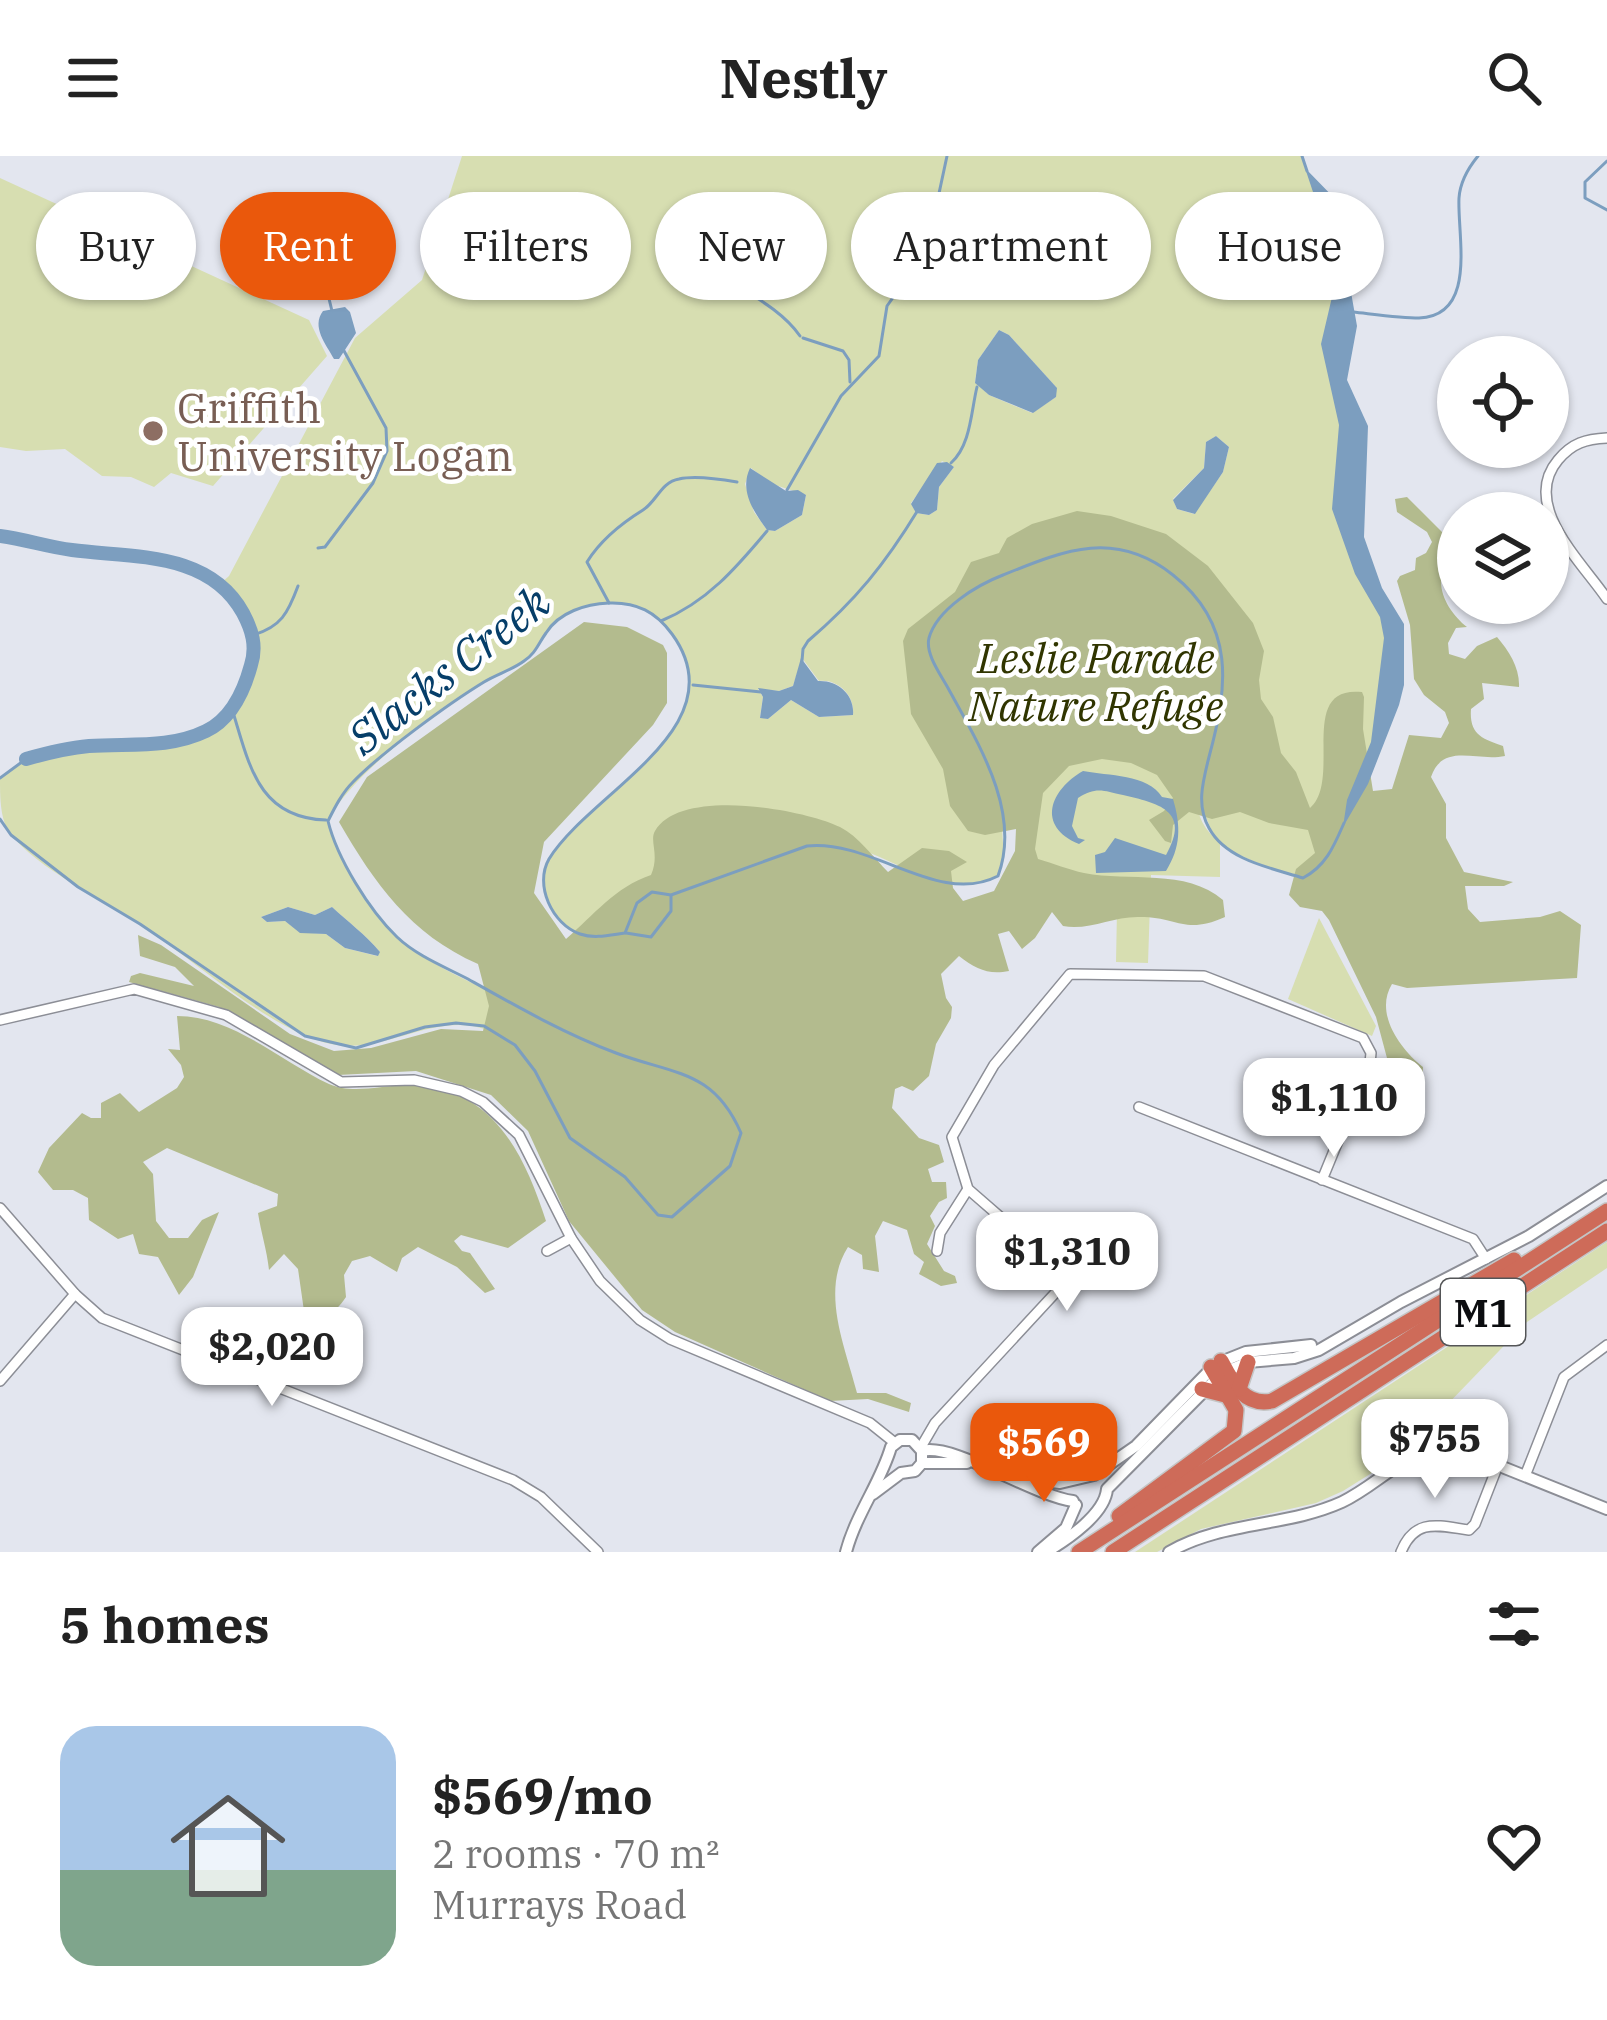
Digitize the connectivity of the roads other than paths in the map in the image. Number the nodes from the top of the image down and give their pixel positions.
1 (1607, 438) edge
2 (1607, 599) edge
3 (0, 1020) edge
4 (1139, 1107) dead end
5 (1322, 1180) junction
6 (1607, 1186) edge
7 (968, 1189) junction
8 (0, 1208) edge
9 (1607, 1211) edge
10 (1607, 1231) edge
11 (571, 1238) junction
12 (1555, 1244) junction
13 (547, 1251) dead end
14 (937, 1251) dead end
15 (1486, 1259) junction
16 (75, 1294) junction
17 (1335, 1340) junction
18 (1607, 1345) edge
19 (1248, 1362) junction
20 (1219, 1369) junction
21 (0, 1381) edge
22 (1202, 1390) junction
23 (1234, 1393) junction
24 (1408, 1430) dead end
25 (895, 1443) junction
26 (1445, 1448) junction
27 (921, 1454) junction
28 (889, 1461) junction
29 (1498, 1465) junction
30 (901, 1473) junction
31 (1094, 1475) junction
32 (1526, 1476) junction
33 (1011, 1477) junction
34 (1075, 1482) junction
35 (1107, 1489) junction
36 (873, 1494) junction
37 (1074, 1503) junction
38 (1607, 1509) edge
39 (1094, 1510) junction
40 (1108, 1534) junction
41 (598, 1552) edge
42 (847, 1552) edge
43 (1042, 1552) edge
44 (1079, 1552) edge
45 (1113, 1552) edge
46 (1169, 1552) edge
47 (1401, 1552) edge

1 - 2 street
3 - 11 street
4 - 5 street
5 - 7 street
5 - 15 street
6 - 15 street
7 - 14 street
7 - 27 street
8 - 16 street
9 - 12 highway, M1
10 - 45 highway, M1
11 - 13 street
11 - 25 street
12 - 23 highway
12 - 40 highway, M1
15 - 17 street
16 - 21 street
16 - 41 street
17 - 19 street
17 - 20 street
18 - 32 street
19 - 20 street
19 - 23 highway
20 - 22 street
20 - 23 highway
20 - 31 street
22 - 23 highway
22 - 35 street
23 - 40 highway
24 - 26 street
25 - 27 street
25 - 28 street
26 - 29 street
26 - 46 street
27 - 30 street
27 - 33 street
28 - 30 street
28 - 36 street
29 - 32 street
29 - 47 street
30 - 36 street
31 - 34 street
31 - 35 street
32 - 38 street
33 - 34 street
33 - 37 street
34 - 37 street
35 - 39 street
36 - 42 street
37 - 39 street
37 - 43 street
39 - 43 street
40 - 44 highway, M1

